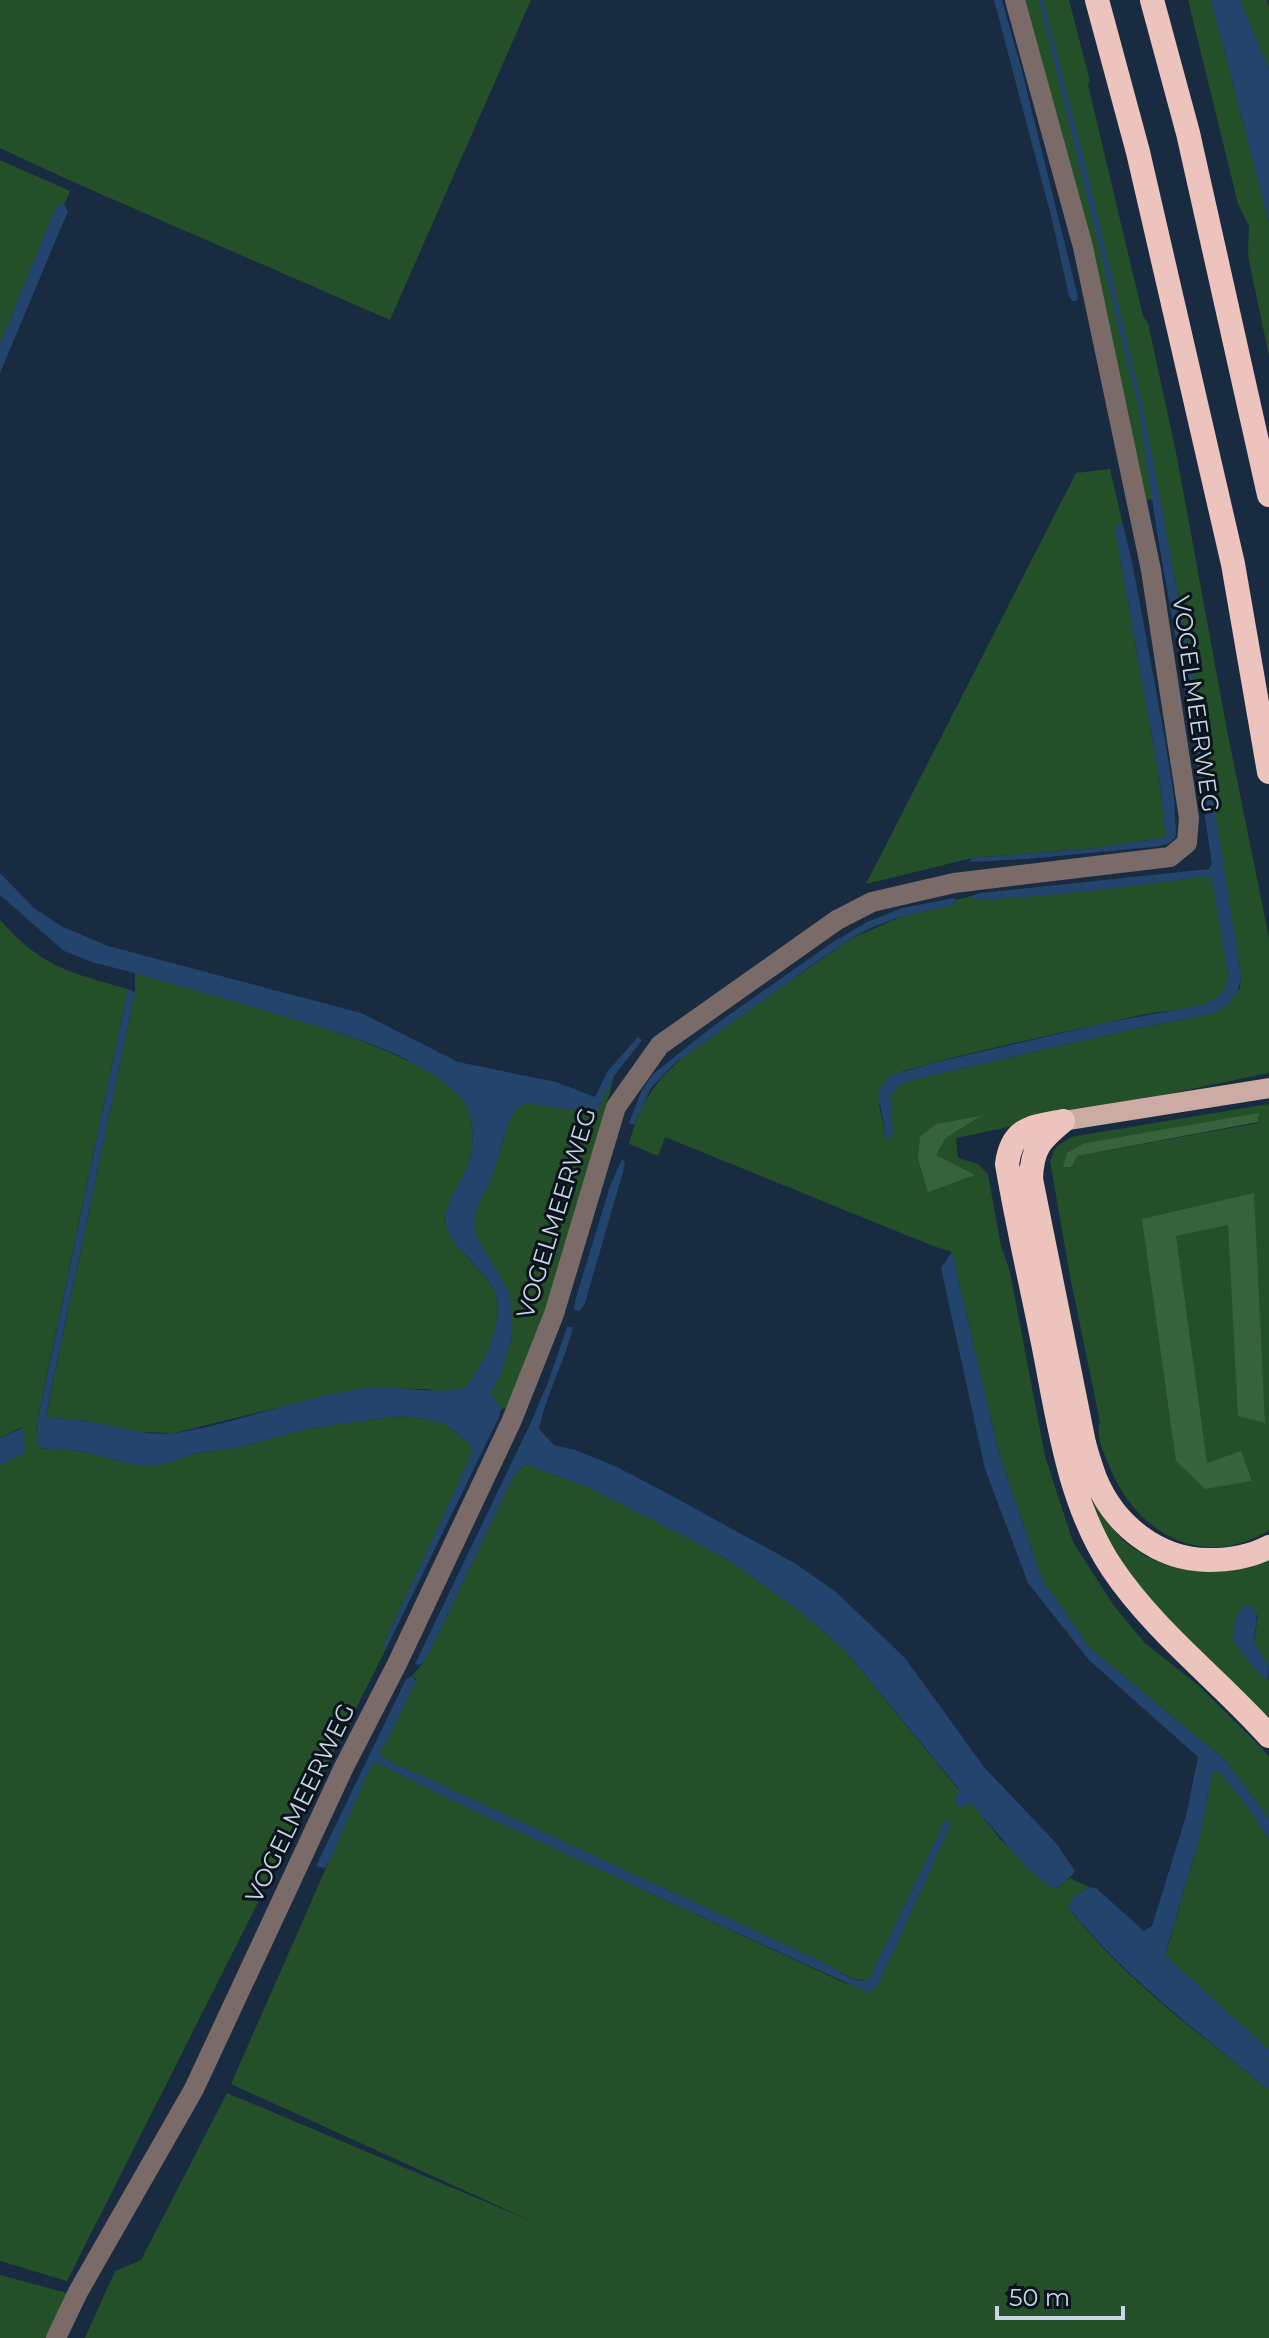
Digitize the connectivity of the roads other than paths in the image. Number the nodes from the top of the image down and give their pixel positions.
1 (1015, 0) edge
2 (1097, 0) edge
3 (1152, 0) edge
4 (1269, 495) edge
5 (1269, 772) edge
6 (1260, 1090) edge
7 (1063, 1121) junction
8 (1269, 1547) edge
9 (1269, 1736) edge
10 (56, 2338) edge

1 - 10 street, VOGELMEERWEG
2 - 5 highway
3 - 4 highway
6 - 7 main road
7 - 8 highway
7 - 9 highway

